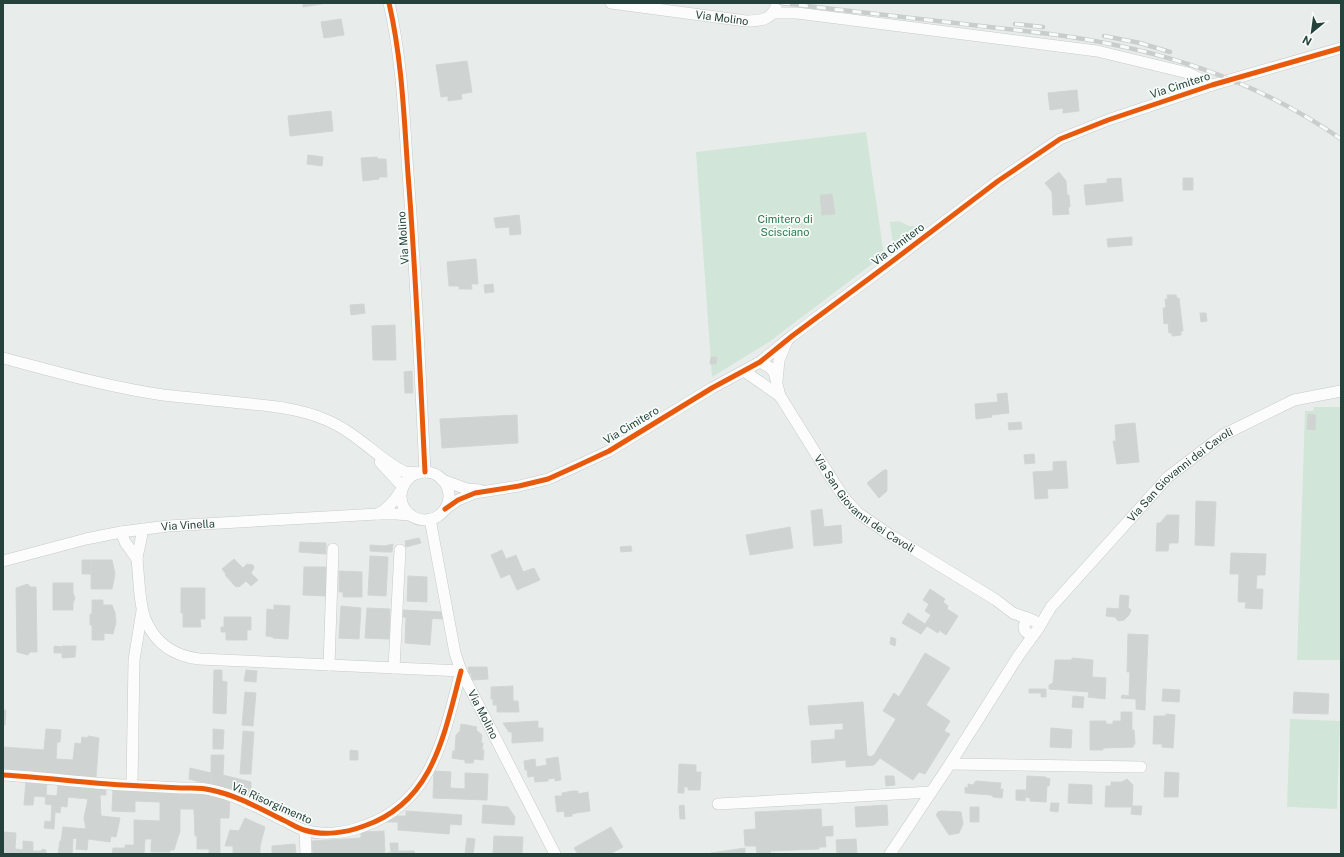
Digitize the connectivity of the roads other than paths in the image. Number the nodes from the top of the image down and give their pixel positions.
1 (388, 3) edge
2 (611, 3) edge
3 (775, 8) edge
4 (1341, 48) edge
5 (1212, 85) junction
6 (788, 339) junction
7 (3, 358) edge
8 (760, 362) junction
9 (744, 371) junction
10 (777, 381) junction
11 (1341, 391) edge
12 (780, 396) junction
13 (368, 446) junction
14 (422, 472) junction
15 (442, 480) junction
16 (403, 487) junction
17 (485, 490) junction
18 (445, 509) junction
19 (378, 514) junction
20 (411, 515) junction
21 (430, 519) junction
22 (142, 529) junction
23 (121, 532) junction
24 (333, 549) dead end
25 (400, 550) dead end
26 (137, 560) junction
27 (3, 561) edge
28 (143, 609) junction
29 (1030, 626) junction
30 (329, 665) junction
31 (394, 668) junction
32 (461, 671) junction
33 (950, 764) junction
34 (1141, 767) dead end
35 (3, 775) edge
36 (132, 785) junction
37 (931, 792) junction
38 (718, 804) dead end
39 (305, 830) junction
40 (306, 854) edge
41 (555, 854) edge
42 (890, 854) edge

1 - 14 street, Via Molino
2 - 3 street, Via Molino
3 - 5 street, Via Molino
4 - 5 street, Via Cimitero
5 - 6 street, Via Cimitero
6 - 8 street, Via Cimitero
6 - 10 street, Via San Giovanni dei Cavoli
7 - 13 street
8 - 9 street, Via Cimitero
8 - 10 street, Via San Giovanni dei Cavoli
9 - 12 street, Via San Giovanni dei Cavoli
9 - 17 street, Via Cimitero
10 - 12 street, Via San Giovanni dei Cavoli
11 - 29 street, Via San Giovanni dei Cavoli
12 - 29 street, Via San Giovanni dei Cavoli
13 - 14 street
13 - 16 street
14 - 15 street
14 - 16 street
15 - 17 street
15 - 18 street
16 - 19 street
16 - 20 street
17 - 18 street
18 - 21 street
19 - 20 street, Via Vinella
19 - 22 street, Via Vinella
20 - 21 street
21 - 32 street, Via Molino
22 - 23 street, Via Vinella
22 - 26 street
23 - 26 street
23 - 27 street, Via Vinella
24 - 30 street
25 - 31 street
26 - 28 street
28 - 30 street
28 - 36 street
29 - 33 street, Via San Giovanni dei Cavoli
30 - 31 street
31 - 32 street
32 - 39 street, Via Risorgimento
32 - 41 street, Via Molino
33 - 34 street
33 - 37 street, Via San Giovanni dei Cavoli
35 - 36 street, Via Risorgimento
36 - 39 street, Via Risorgimento
37 - 38 street
37 - 42 street, Via San Giovanni dei Cavoli
39 - 40 street

